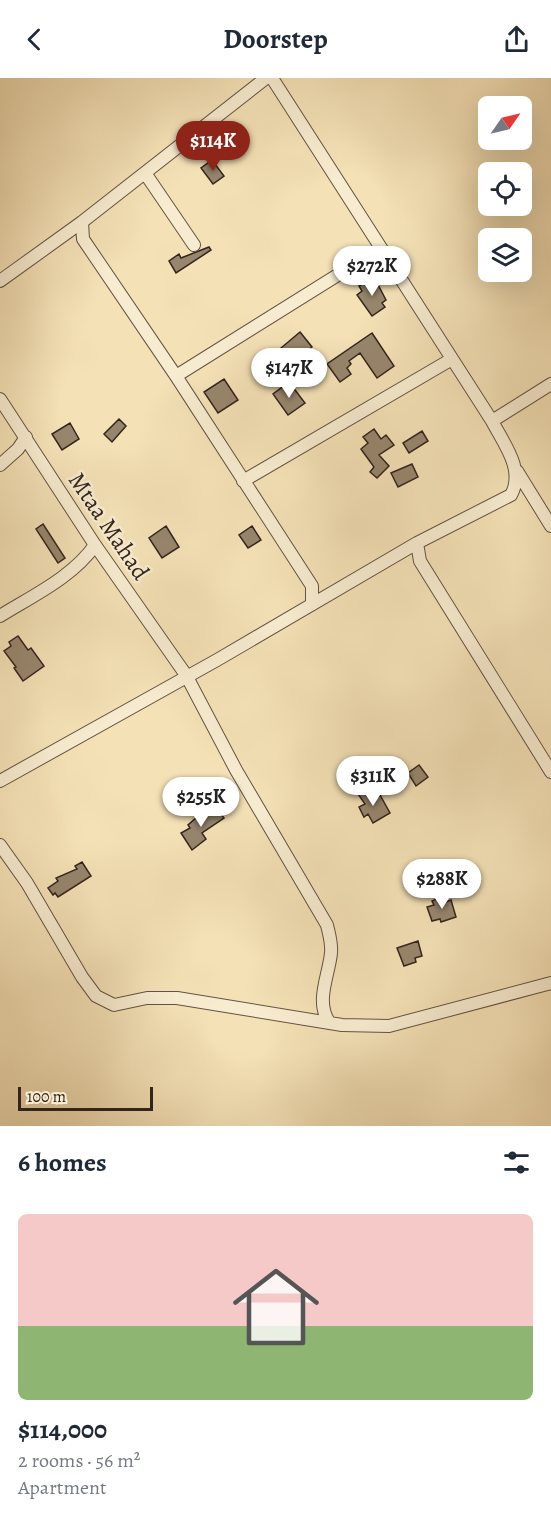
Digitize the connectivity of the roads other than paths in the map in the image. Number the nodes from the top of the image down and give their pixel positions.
1 (266, 78) edge
2 (272, 78) edge
3 (145, 173) junction
4 (82, 222) junction
5 (61, 236) junction
6 (83, 238) junction
7 (194, 245) dead end
8 (381, 248) junction
9 (0, 281) edge
10 (452, 359) junction
11 (176, 376) junction
12 (551, 384) edge
13 (0, 399) edge
14 (492, 421) junction
15 (26, 437) junction
16 (0, 465) edge
17 (516, 470) junction
18 (243, 481) junction
19 (511, 495) junction
20 (534, 500) junction
21 (551, 526) edge
22 (417, 543) junction
23 (95, 545) junction
24 (312, 586) junction
25 (331, 593) junction
26 (312, 604) junction
27 (0, 616) edge
28 (186, 675) junction
29 (551, 772) edge
30 (0, 781) edge
31 (0, 845) edge
32 (551, 983) edge
33 (329, 1022) junction

1 - 3 street
2 - 8 street
3 - 4 street
3 - 7 street
4 - 5 street
4 - 6 street
5 - 6 street
5 - 9 street
6 - 11 street
8 - 10 street
8 - 11 street
10 - 14 street
10 - 18 street
11 - 18 street
12 - 14 street
13 - 15 street, Mtaa Mahad
14 - 17 street
15 - 16 street
15 - 23 street, Mtaa Mahad
17 - 19 street
17 - 20 street
18 - 24 street
19 - 20 street
19 - 22 street
20 - 21 street
22 - 25 street
22 - 29 street
23 - 27 street
23 - 28 street, Mtaa Mahad
24 - 25 street
24 - 26 street
25 - 26 street
26 - 28 street
28 - 30 street
28 - 33 street, Mtaa Mahad
31 - 33 street
32 - 33 street

